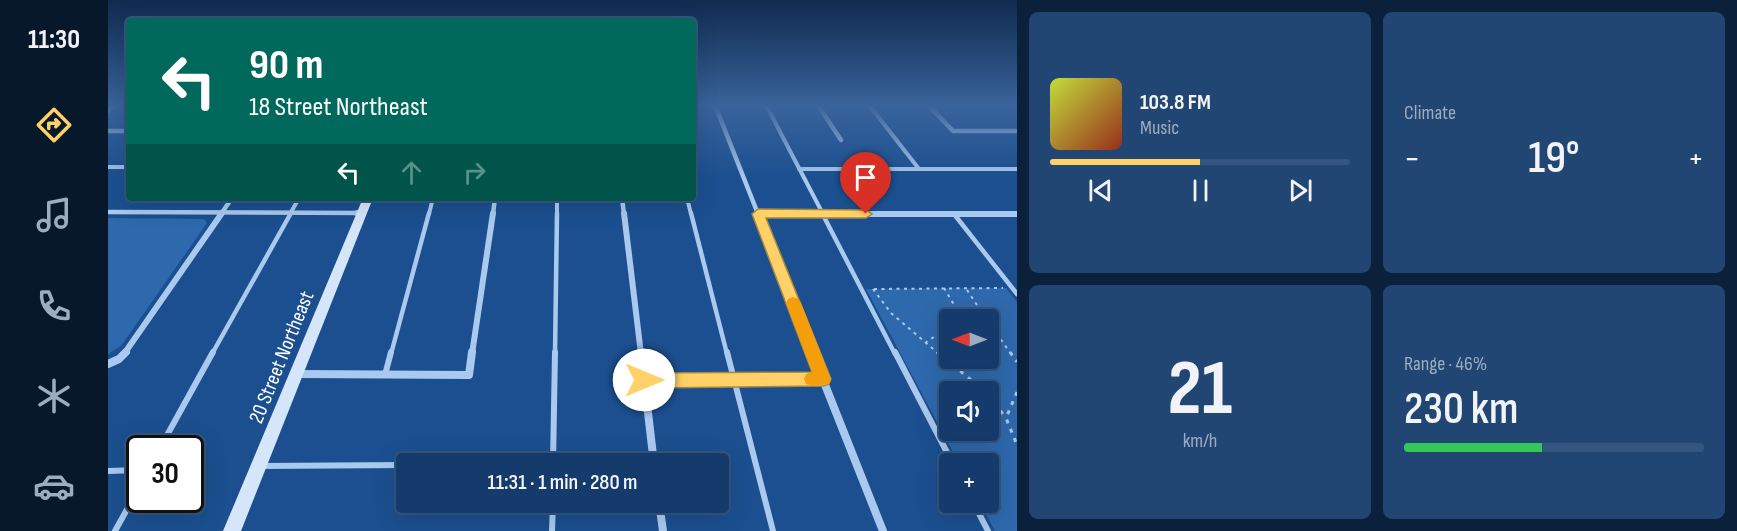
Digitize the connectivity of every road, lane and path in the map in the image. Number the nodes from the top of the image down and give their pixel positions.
1 (726, 130) edge
2 (779, 130) edge
3 (834, 130) edge
4 (888, 130) edge
5 (952, 130) edge
6 (108, 131) edge
7 (126, 131) edge
8 (1017, 131) edge
9 (841, 140) dead end
10 (108, 167) edge
11 (126, 167) edge
12 (799, 169) junction
13 (919, 169) junction
14 (1017, 169) edge
15 (230, 201) edge
16 (297, 201) edge
17 (367, 201) edge
18 (432, 201) edge
19 (495, 201) edge
20 (557, 201) edge
21 (622, 201) edge
22 (688, 201) edge
23 (108, 212) edge
24 (222, 213) junction
25 (291, 213) junction
26 (362, 213) junction
27 (758, 214) junction
28 (822, 214) junction
29 (954, 214) junction
30 (1017, 214) edge
31 (944, 288) junction
32 (966, 288) junction
33 (1006, 288) dead end
34 (866, 289) dead end
35 (873, 289) junction
36 (1017, 294) edge
37 (956, 309) edge
38 (980, 309) edge
39 (939, 333) edge
40 (999, 336) edge
41 (925, 343) junction
42 (1017, 362) edge
43 (108, 364) edge
44 (296, 375) junction
45 (385, 375) junction
46 (823, 379) junction
47 (644, 380) junction
48 (734, 380) junction
49 (972, 381) edge
50 (1017, 392) edge
51 (999, 409) edge
52 (1006, 418) junction
53 (167, 435) edge
54 (1017, 445) edge
55 (553, 453) edge
56 (653, 453) edge
57 (947, 453) edge
58 (396, 465) edge
59 (259, 466) junction
60 (126, 470) edge
61 (108, 471) edge
62 (126, 511) edge
63 (553, 513) edge
64 (661, 513) edge
65 (979, 513) edge
66 (115, 531) edge
67 (232, 531) edge
68 (552, 531) edge
69 (663, 531) edge
70 (773, 531) edge
71 (883, 531) edge
72 (988, 531) edge

1 - 27 street
2 - 12 lane
3 - 9 street
4 - 13 lane
5 - 8 street
6 - 7 street
10 - 11 lane
12 - 13 lane
12 - 28 lane
13 - 14 lane
15 - 24 street
16 - 25 lane
17 - 26 street, 20 Street Northeast
18 - 45 lane
19 - 45 street
20 - 55 lane
21 - 47 street
22 - 48 lane
23 - 24 street
24 - 25 street
24 - 43 street
25 - 26 street
25 - 53 lane
26 - 44 street, 20 Street Northeast
27 - 28 street
27 - 46 street
28 - 29 street
28 - 57 lane
29 - 30 street
29 - 36 lane
31 - 32 path
31 - 35 path
31 - 37 path
32 - 33 path
32 - 38 path
34 - 35 path
35 - 41 path
39 - 41 path
40 - 42 path
41 - 49 path
44 - 45 street
44 - 59 street, 20 Street Northeast
46 - 48 street
46 - 71 street
47 - 48 street
47 - 56 street
48 - 70 lane
50 - 52 path
51 - 52 path
52 - 54 path
58 - 59 lane
59 - 67 street, 20 Street Northeast
60 - 61 lane
62 - 66 lane
63 - 68 lane
64 - 69 street
65 - 72 lane

